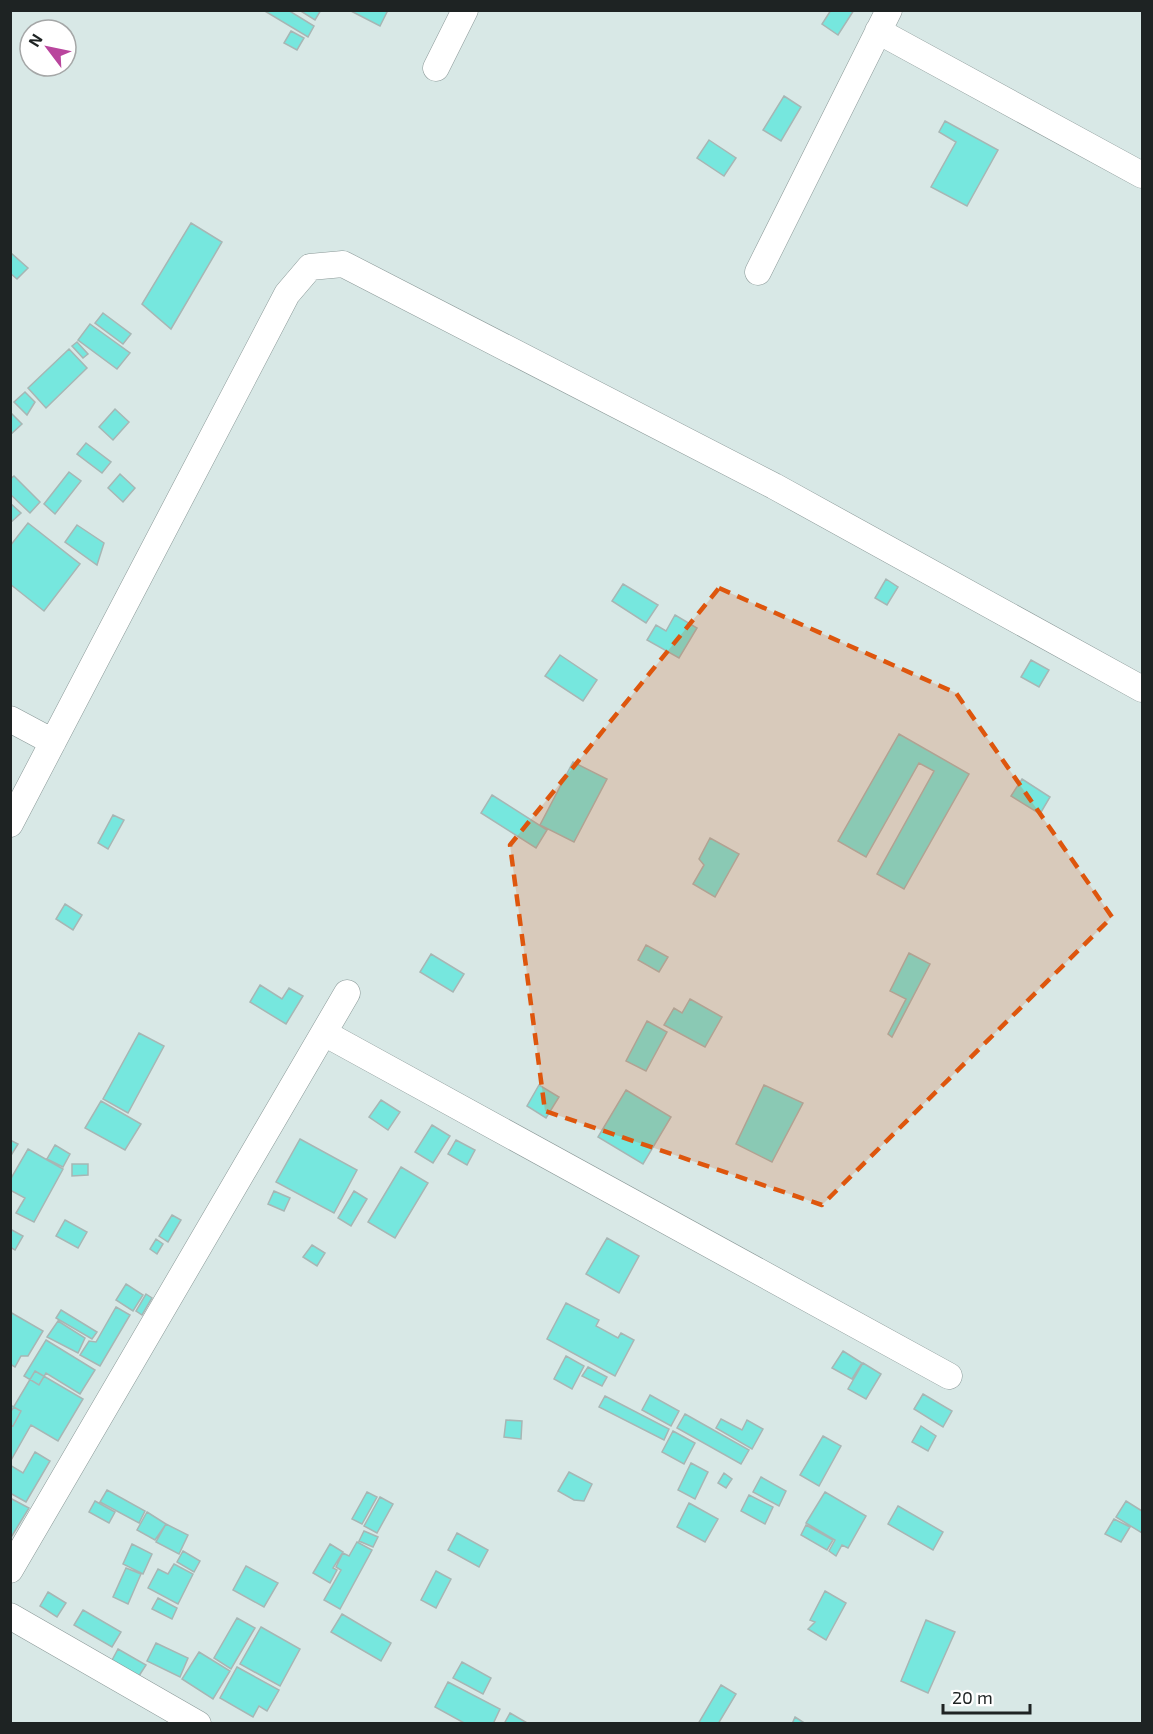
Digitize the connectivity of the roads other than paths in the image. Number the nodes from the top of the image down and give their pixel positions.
1 (465, 10) edge
2 (884, 21) edge
3 (436, 68) dead end
4 (1143, 175) edge
5 (758, 272) dead end
6 (1143, 689) edge
7 (10, 718) edge
8 (53, 742) junction
9 (10, 824) edge
10 (346, 993) dead end
11 (324, 1033) junction
12 (949, 1376) dead end
13 (10, 1570) edge
14 (10, 1616) edge
15 (198, 1724) edge

1 - 3 street
2 - 4 street
2 - 5 street
6 - 8 street
7 - 8 street
8 - 9 street
10 - 11 street
11 - 12 street
11 - 13 street
14 - 15 street

